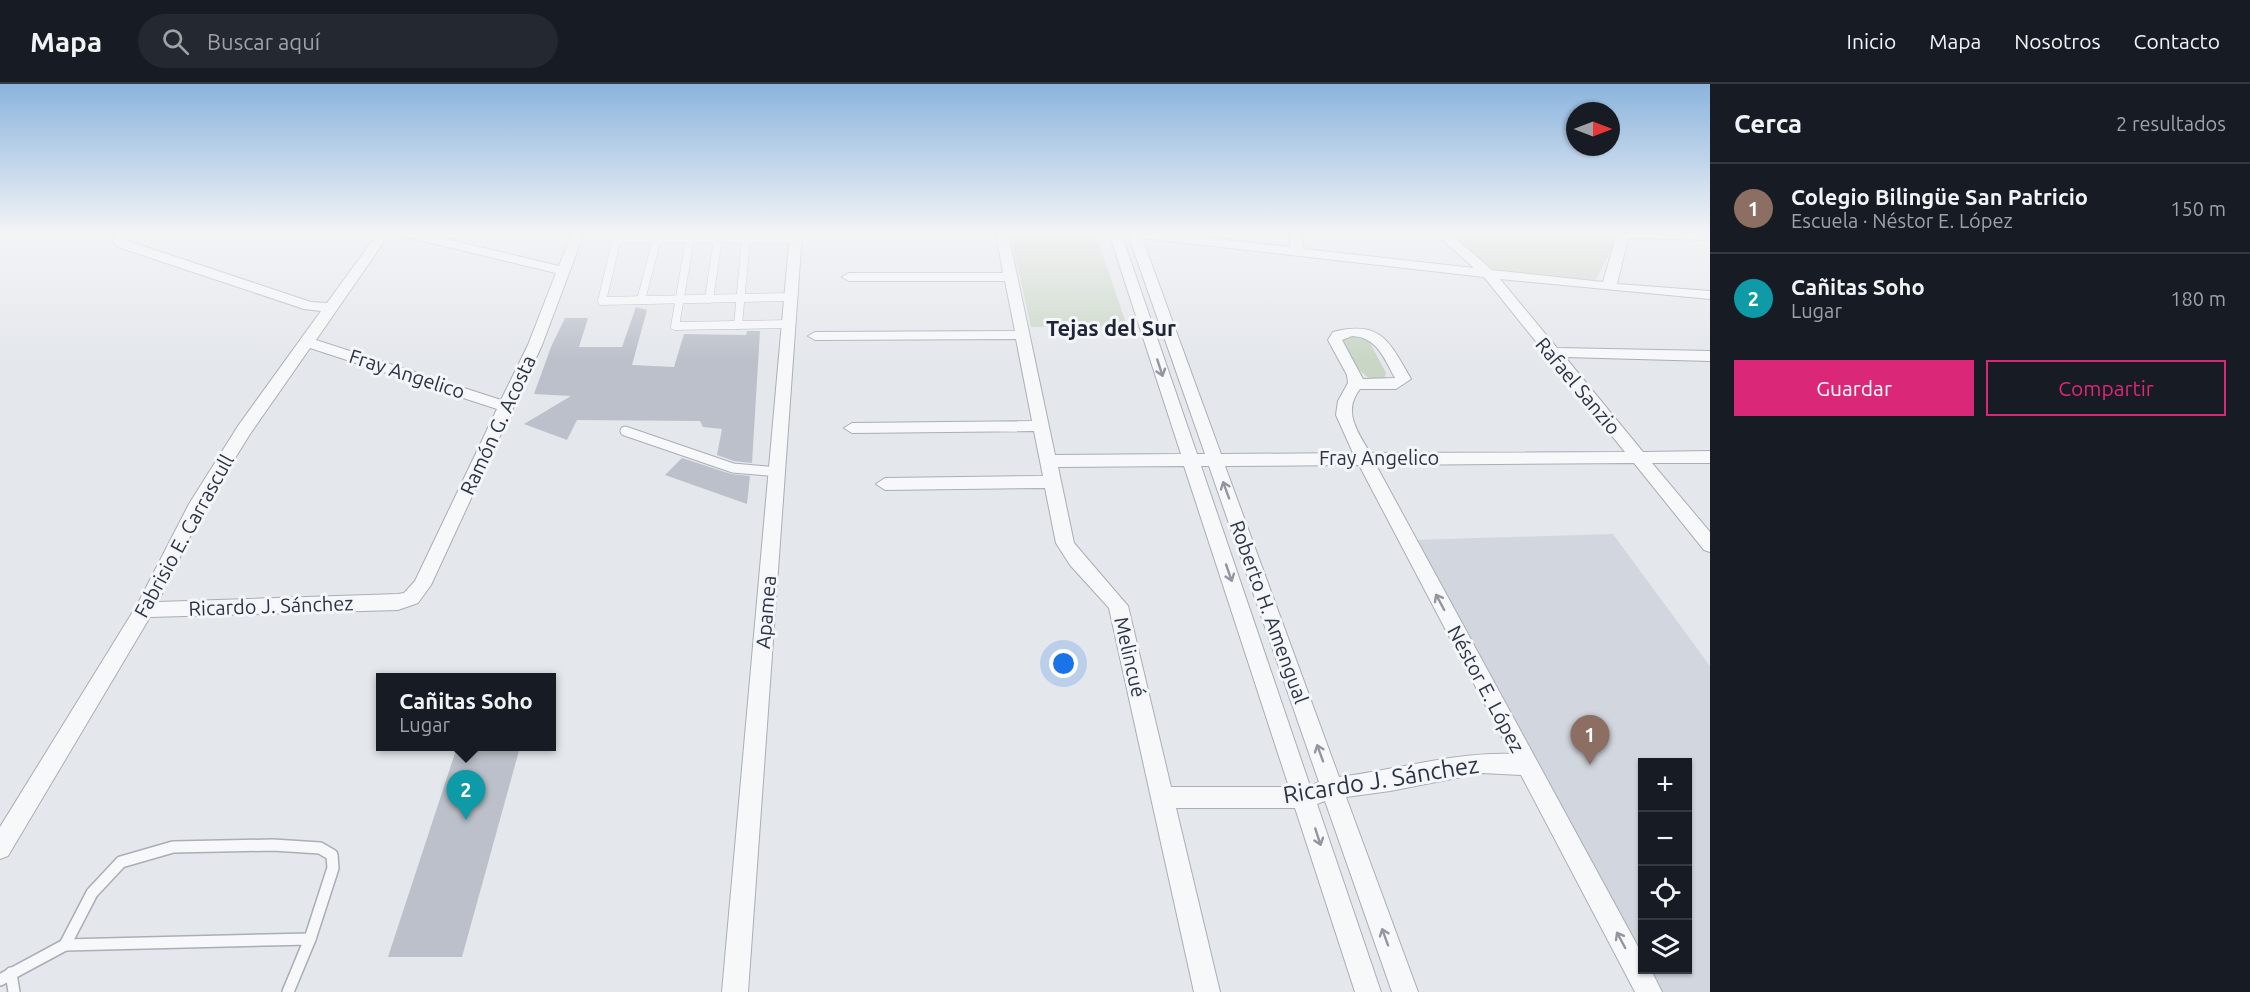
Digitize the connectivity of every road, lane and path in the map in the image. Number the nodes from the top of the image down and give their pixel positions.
1 (217, 275) edge
2 (354, 275) edge
3 (560, 275) edge
4 (609, 275) edge
5 (647, 275) edge
6 (682, 275) edge
7 (713, 275) edge
8 (743, 275) edge
9 (793, 275) edge
10 (1129, 275) edge
11 (1149, 275) edge
12 (1490, 275) edge
13 (1509, 275) edge
14 (1612, 275) edge
15 (849, 277) dead end
16 (1012, 277) joint
17 (1610, 287) junction
18 (1710, 295) edge
19 (791, 297) junction
20 (741, 298) junction
21 (677, 299) junction
22 (709, 299) junction
23 (641, 300) junction
24 (331, 308) junction
25 (789, 324) junction
26 (738, 325) junction
27 (1024, 335) junction
28 (815, 336) dead end
29 (308, 342) junction
30 (1550, 352) junction
31 (1710, 356) edge
32 (1356, 384) junction
33 (507, 407) junction
34 (1042, 426) junction
35 (852, 428) dead end
36 (625, 431) dead end
37 (1637, 456) junction
38 (1710, 457) edge
39 (1363, 458) junction
40 (1190, 459) junction
41 (1215, 459) junction
42 (1049, 460) junction
43 (778, 472) junction
44 (1053, 482) junction
45 (885, 484) dead end
46 (1710, 545) edge
47 (398, 602) joint
48 (144, 610) junction
49 (1527, 765) junction
50 (1332, 788) junction
51 (1163, 797) junction
52 (1305, 798) junction
53 (0, 848) edge
54 (310, 939) junction
55 (65, 945) junction
56 (6, 976) edge
57 (14, 992) edge
58 (288, 992) edge
59 (735, 992) edge
60 (1207, 992) edge
61 (1368, 992) edge
62 (1405, 992) edge
63 (1649, 992) edge

1 - 24 street
2 - 24 street, Fabrisio E. Carrascull
3 - 33 street, Ramón G. Acosta
4 - 23 lane
5 - 23 lane
6 - 21 lane
7 - 22 lane
8 - 20 lane
9 - 19 street, Apamea
10 -> 40 street, Roberto H. Amengual
11 - 41 street, Roberto H. Amengual
12 - 30 street, Rafael Sanzio
13 - 17 street
14 - 17 street
15 - 16 street
16 - 27 street, Melincué
17 - 18 street
19 - 20 lane
19 - 25 street, Apamea
20 - 22 lane
20 - 26 lane
21 - 22 lane
21 - 23 lane
21 - 26 lane
24 - 29 street, Fabrisio E. Carrascull
25 - 26 lane
25 - 43 street, Apamea
27 - 28 street
27 - 34 street, Melincué
29 - 33 street, Fray Angelico
29 - 48 street, Fabrisio E. Carrascull
30 - 31 street
30 - 37 street, Rafael Sanzio
32 - 32 street
32 - 39 street, Néstor E. López
33 - 47 street, Ramón G. Acosta
34 - 35 street
34 - 42 street, Melincué
36 - 43 lane
37 - 38 street, Fray Angelico
37 - 39 street, Fray Angelico
37 - 46 street, Rafael Sanzio
39 - 41 street, Fray Angelico
49 -> 39 street, Néstor E. López
40 - 41 street, Fray Angelico
40 - 42 street, Fray Angelico
40 -> 52 street, Roberto H. Amengual
50 -> 41 street, Roberto H. Amengual
42 - 44 street, Melincué
43 - 59 street, Apamea
44 - 45 street
44 - 51 street, Melincué
47 - 48 street, Ricardo J. Sánchez
48 - 53 street, Fabrisio E. Carrascull
49 - 50 street, Ricardo J. Sánchez
63 -> 49 street, Néstor E. López
50 - 52 street, Ricardo J. Sánchez
62 -> 50 street, Roberto H. Amengual
51 - 52 street, Ricardo J. Sánchez
51 - 60 street, Melincué
52 -> 61 street, Roberto H. Amengual
54 - 55 lane
54 - 55 lane
54 - 58 lane
55 - 56 lane
56 - 57 lane

